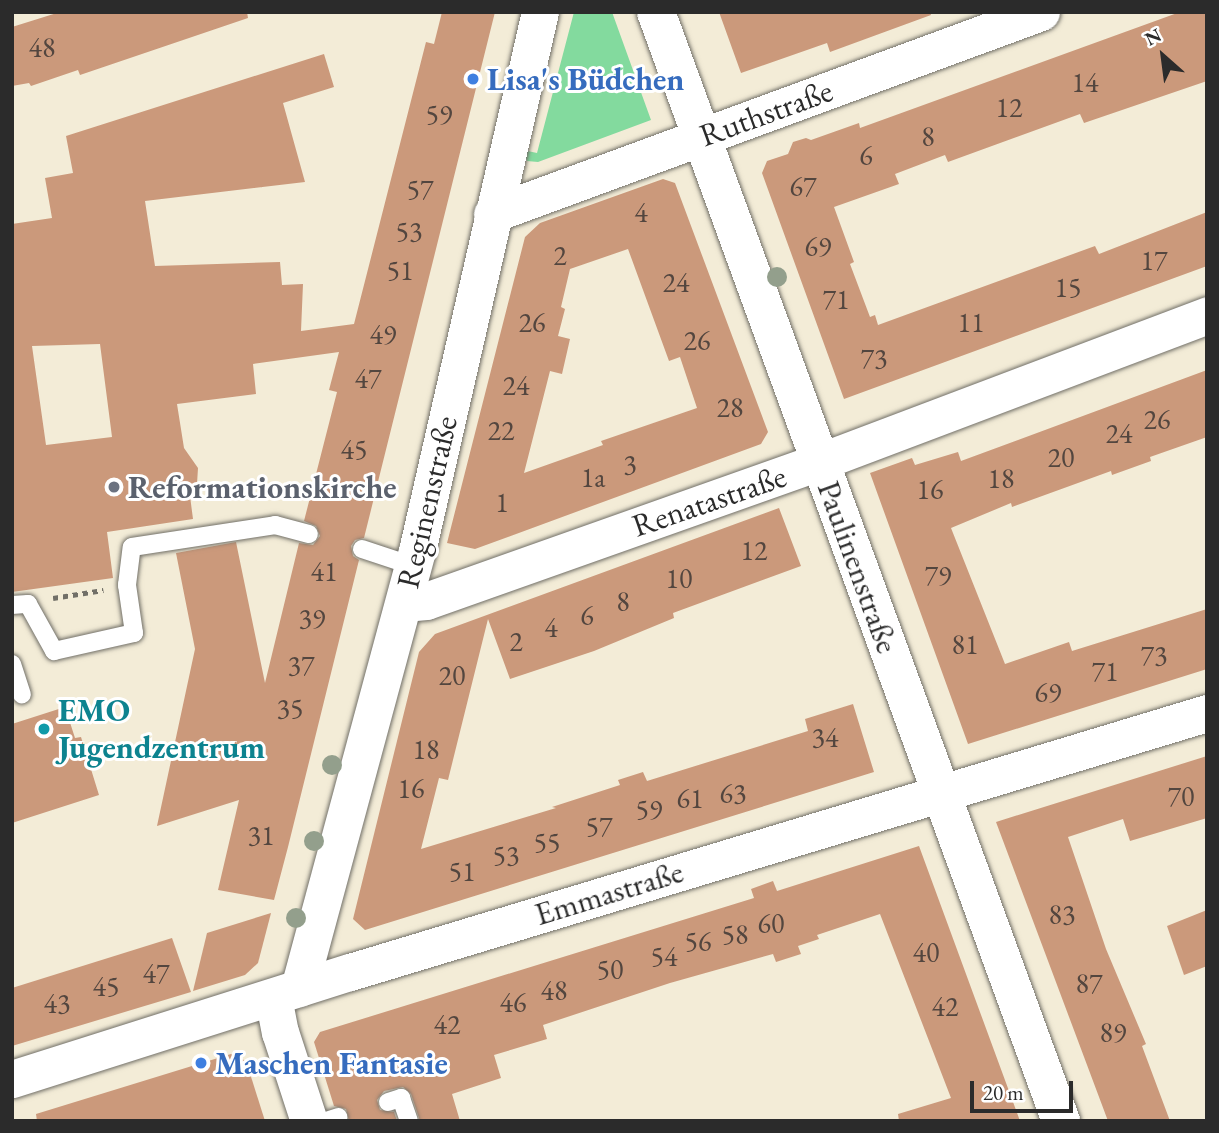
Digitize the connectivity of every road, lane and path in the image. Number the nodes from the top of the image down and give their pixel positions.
1 (540, 12) edge
2 (656, 12) edge
3 (1041, 12) edge
4 (700, 137) junction
5 (492, 214) junction
6 (1207, 315) edge
7 (819, 462) junction
8 (309, 534) dead end
9 (362, 549) dead end
10 (413, 566) junction
11 (112, 588) dead end
12 (404, 603) junction
13 (20, 604) edge
14 (12, 664) edge
15 (22, 694) dead end
16 (1207, 713) edge
17 (941, 792) junction
18 (286, 993) junction
19 (12, 1079) edge
20 (388, 1102) dead end
21 (324, 1120) edge
22 (409, 1121) edge
23 (1061, 1121) edge

1 - 5 street, Reginenstraße
2 - 4 street, Paulinenstraße
3 - 4 street, Ruthstraße
4 - 5 street, Ruthstraße
4 - 7 street, Paulinenstraße
5 - 10 street, Reginenstraße
6 - 7 street, Renatastraße
7 - 12 street, Renatastraße
7 - 17 street, Paulinenstraße
8 - 13 lane
9 - 10 lane
10 - 12 street, Reginenstraße
11 - 13 path
12 - 18 street, Reginenstraße
14 - 15 lane
16 - 17 street, Emmastraße
17 - 18 street, Emmastraße
17 - 23 street, Paulinenstraße
18 - 19 street, Emmastraße
18 - 21 street, Reginenstraße
20 - 22 lane

